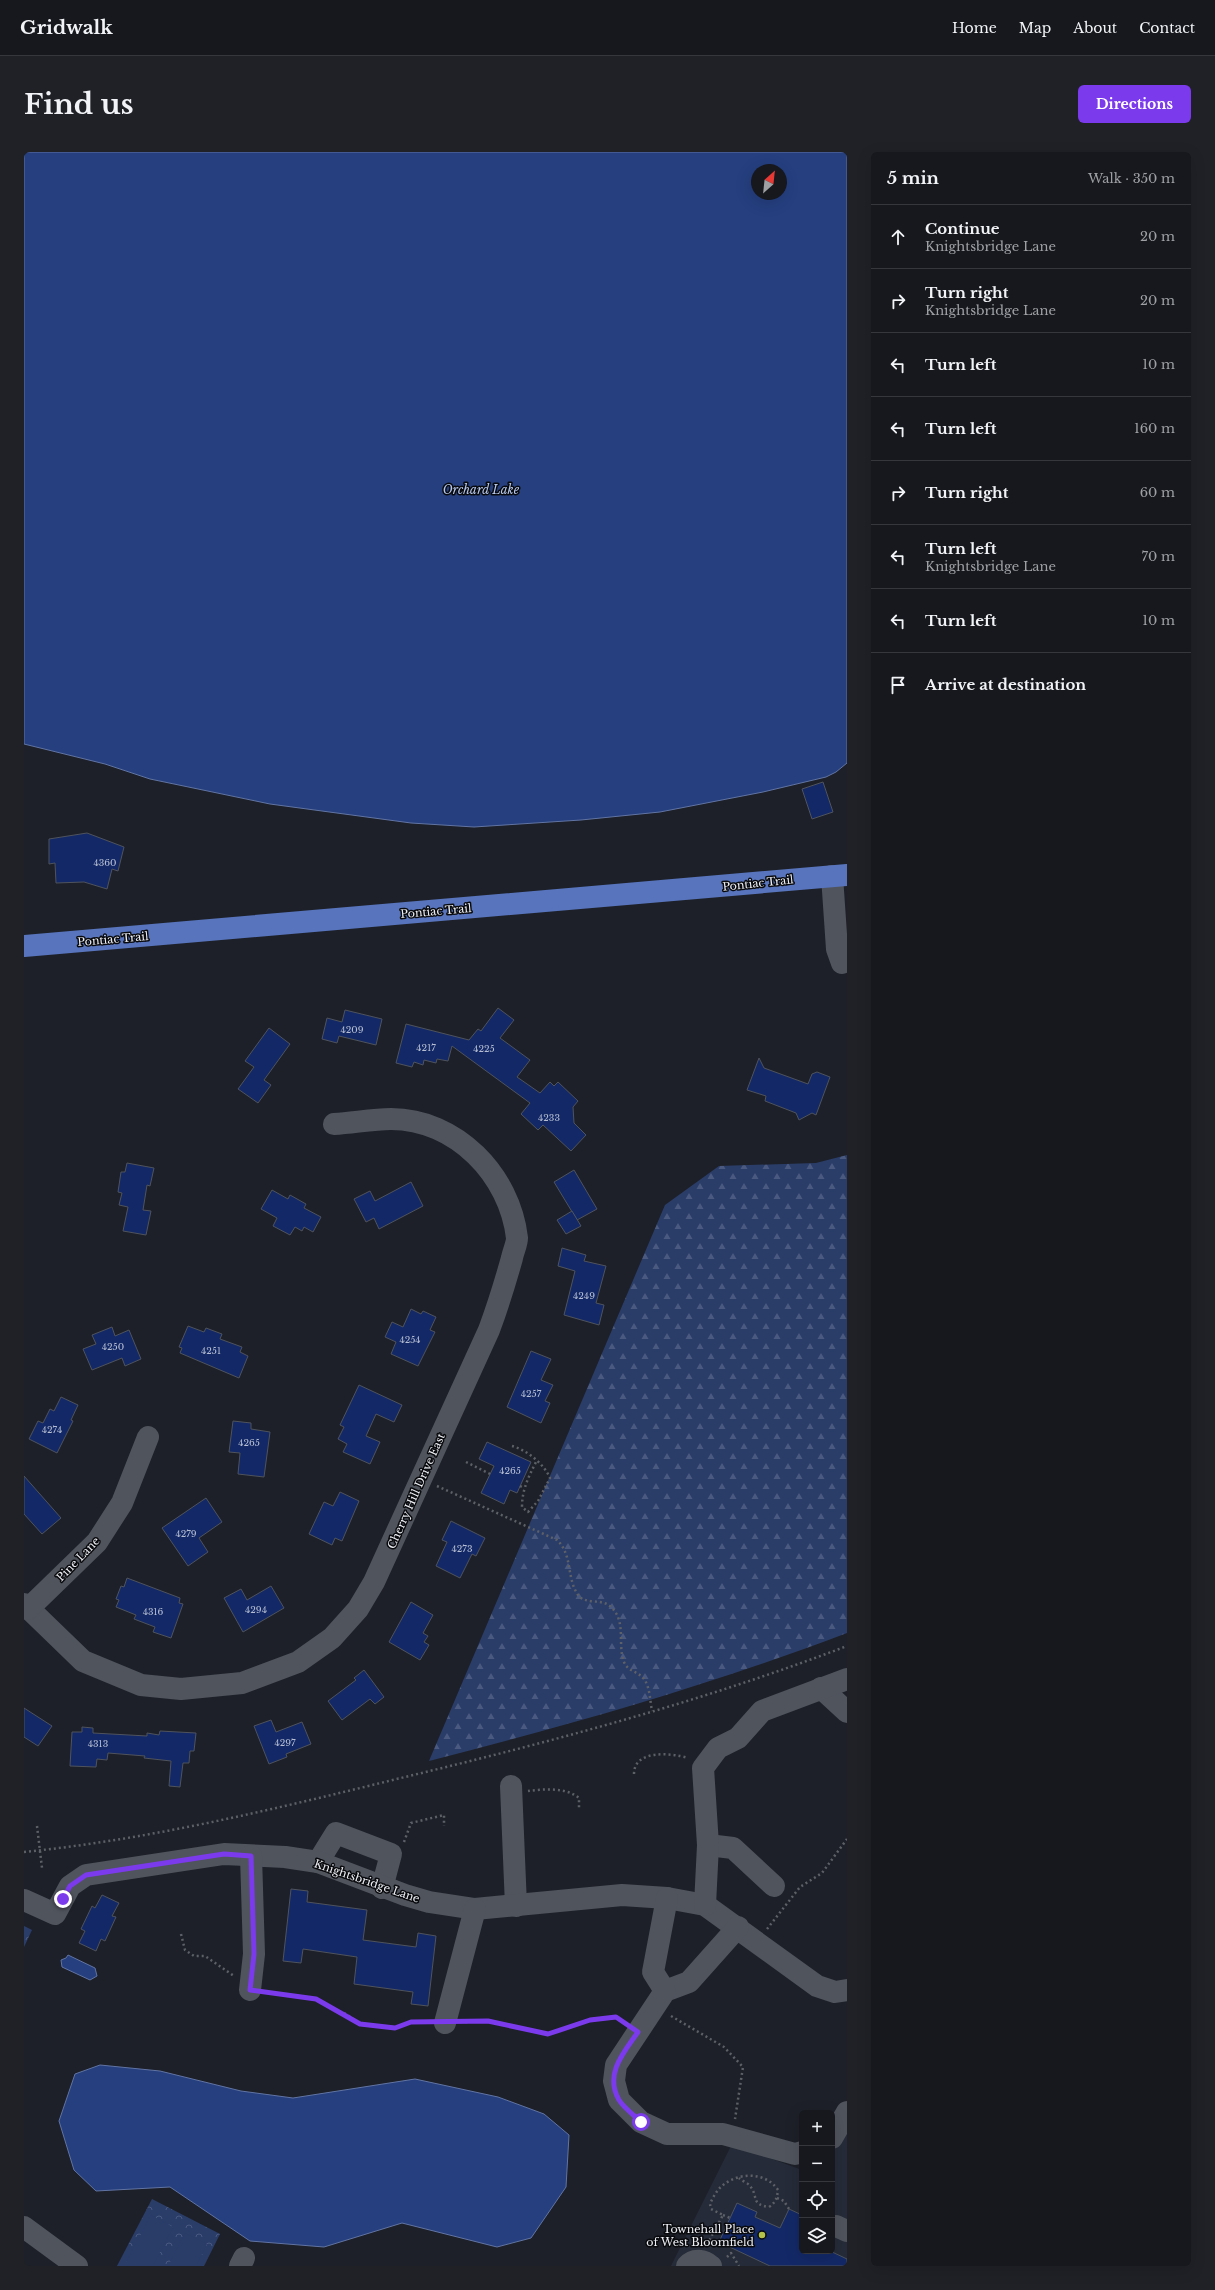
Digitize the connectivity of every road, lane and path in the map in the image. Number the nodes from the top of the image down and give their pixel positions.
1 (839, 875) edge
2 (24, 946) edge
3 (842, 963) dead end
4 (334, 1124) dead end
5 (148, 1436) dead end
6 (512, 1446) dead end
7 (537, 1460) junction
8 (466, 1462) dead end
9 (490, 1474) dead end
10 (421, 1479) junction
11 (520, 1486) dead end
12 (524, 1488) junction
13 (26, 1606) edge
14 (847, 1646) edge
15 (847, 1678) edge
16 (821, 1688) junction
17 (652, 1711) junction
18 (847, 1712) edge
19 (703, 1768) junction
20 (634, 1774) dead end
21 (511, 1789) joint
22 (579, 1808) dead end
23 (37, 1826) dead end
24 (444, 1826) dead end
25 (847, 1839) edge
26 (403, 1843) dead end
27 (708, 1845) junction
28 (40, 1850) junction
29 (24, 1852) edge
30 (251, 1856) junction
31 (318, 1862) junction
32 (42, 1868) dead end
33 (774, 1886) dead end
34 (382, 1888) junction
35 (667, 1898) junction
36 (24, 1900) edge
37 (705, 1905) junction
38 (516, 1906) junction
39 (475, 1910) junction
40 (738, 1927) junction
41 (182, 1934) dead end
42 (757, 1941) junction
43 (250, 1990) junction
44 (847, 1990) edge
45 (660, 1999) junction
46 (445, 2023) junction
47 (638, 2032) junction
48 (847, 2112) edge
49 (835, 2133) edge
50 (732, 2137) junction
51 (799, 2153) edge
52 (739, 2178) junction
53 (777, 2198) junction
54 (789, 2209) dead end
55 (723, 2215) junction
56 (730, 2218) dead end
57 (24, 2227) edge
58 (719, 2256) edge
59 (77, 2266) edge
60 (687, 2266) edge

1 - 2 main road, Pontiac Trail
1 - 3 street
4 - 10 street, Cherry Hill Drive East
5 - 13 street, Pine Lane
6 - 7 path
7 - 12 path
7 - 12 path
8 - 9 path
10 - 13 street, Cherry Hill Drive East
10 - 17 path
11 - 12 path
14 - 17 path
15 - 16 street
16 - 18 street
16 - 19 street
17 - 28 path
19 - 20 path
19 - 27 street
21 - 22 path
21 - 38 street
23 - 28 path
24 - 26 path
25 - 42 path
27 - 33 street
27 - 37 street
28 - 29 path
28 - 32 path
30 - 31 street, Knightsbridge Lane
30 - 36 street, Knightsbridge Lane
30 - 43 street
31 - 34 street, Knightsbridge Lane
31 - 34 street
34 - 39 street, Knightsbridge Lane
35 - 37 street, Knightsbridge Lane
35 - 38 street, Knightsbridge Lane
35 - 45 street
37 - 40 street, Knightsbridge Lane
38 - 39 street, Knightsbridge Lane
39 - 46 street
40 - 42 street, Knightsbridge Lane
40 - 45 street
41 - 43 path
42 - 44 street, Knightsbridge Lane
43 - 46 path
45 - 47 street
45 - 50 path
46 - 47 path
47 - 50 street
48 - 49 street
50 - 51 street
52 - 53 path
52 - 53 path
52 - 55 path
53 - 54 path
55 - 56 path
55 - 58 path
57 - 59 street
58 - 60 street

